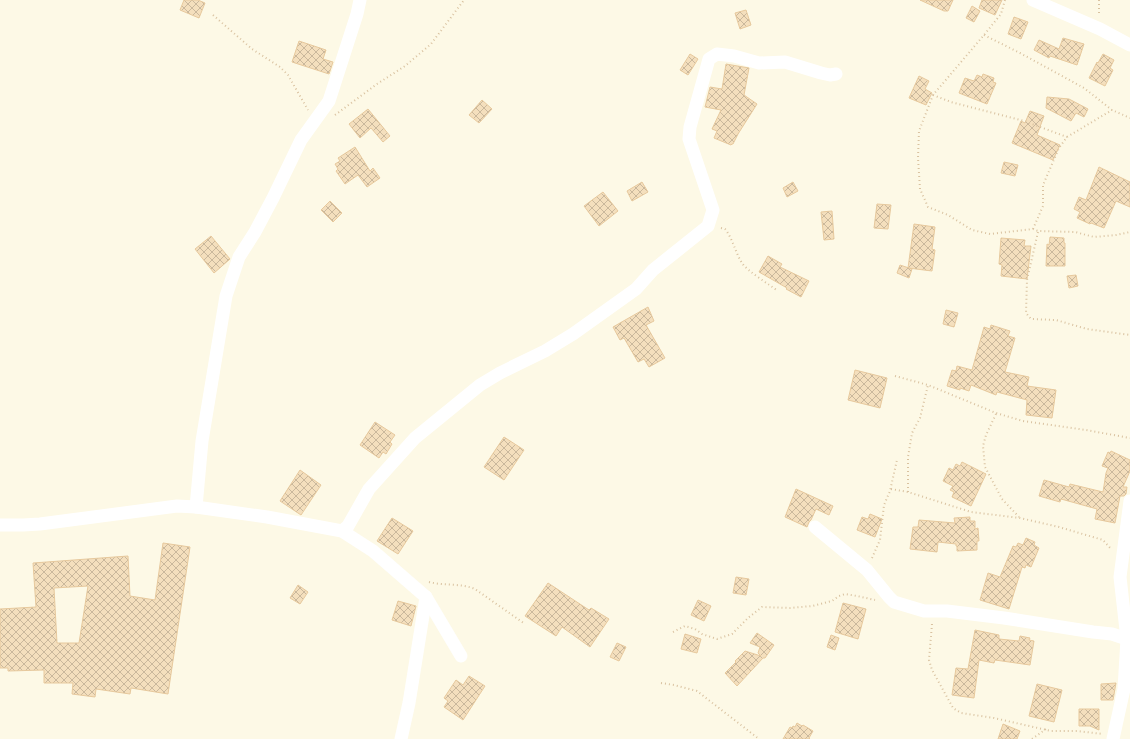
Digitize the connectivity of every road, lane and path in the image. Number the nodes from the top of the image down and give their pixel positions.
1 (360, 0) edge
2 (464, 0) edge
3 (1005, 0) edge
4 (1032, 0) edge
5 (213, 15) dead end
6 (984, 36) junction
7 (1130, 45) edge
8 (836, 74) dead end
9 (933, 95) junction
10 (1112, 110) junction
11 (333, 117) dead end
12 (1130, 118) edge
13 (314, 121) junction
14 (1066, 137) junction
15 (708, 226) junction
16 (1033, 229) junction
17 (1038, 231) junction
18 (1130, 232) edge
19 (778, 291) dead end
20 (1130, 335) edge
21 (895, 376) dead end
22 (928, 385) junction
23 (996, 413) junction
24 (1130, 438) edge
25 (897, 460) dead end
26 (891, 490) junction
27 (908, 492) junction
28 (1130, 501) edge
29 (196, 507) junction
30 (1020, 518) junction
31 (0, 525) edge
32 (815, 527) dead end
33 (342, 531) junction
34 (1121, 566) junction
35 (867, 570) junction
36 (426, 581) dead end
37 (426, 597) junction
38 (894, 602) junction
39 (933, 611) junction
40 (525, 624) dead end
41 (674, 632) dead end
42 (1128, 639) junction
43 (461, 656) dead end
44 (661, 683) dead end
45 (1127, 689) edge
46 (1046, 729) junction
47 (1113, 737) edge
48 (401, 739) edge
49 (759, 739) edge
50 (1032, 739) edge

1 - 13 street
2 - 11 path
3 - 6 path
4 - 7 street
5 - 13 path
6 - 9 path
6 - 10 path
8 - 15 street
9 - 14 path
9 - 16 path
10 - 12 path
10 - 14 path
13 - 29 street
14 - 16 path
15 - 19 path
15 - 33 street
16 - 17 path
17 - 18 path
17 - 20 path
21 - 22 path
22 - 23 path
22 - 27 path
23 - 24 path
23 - 30 path
25 - 26 path
26 - 27 path
26 - 35 path
27 - 30 path
28 - 34 street
29 - 31 street
29 - 33 street
30 - 34 path
32 - 35 street
33 - 37 street
34 - 42 street
35 - 38 street
36 - 40 path
37 - 43 street
37 - 48 street
38 - 39 street
38 - 41 path
39 - 42 street
39 - 46 path
42 - 45 street
44 - 49 path
45 - 47 street
46 - 47 path
46 - 50 path

